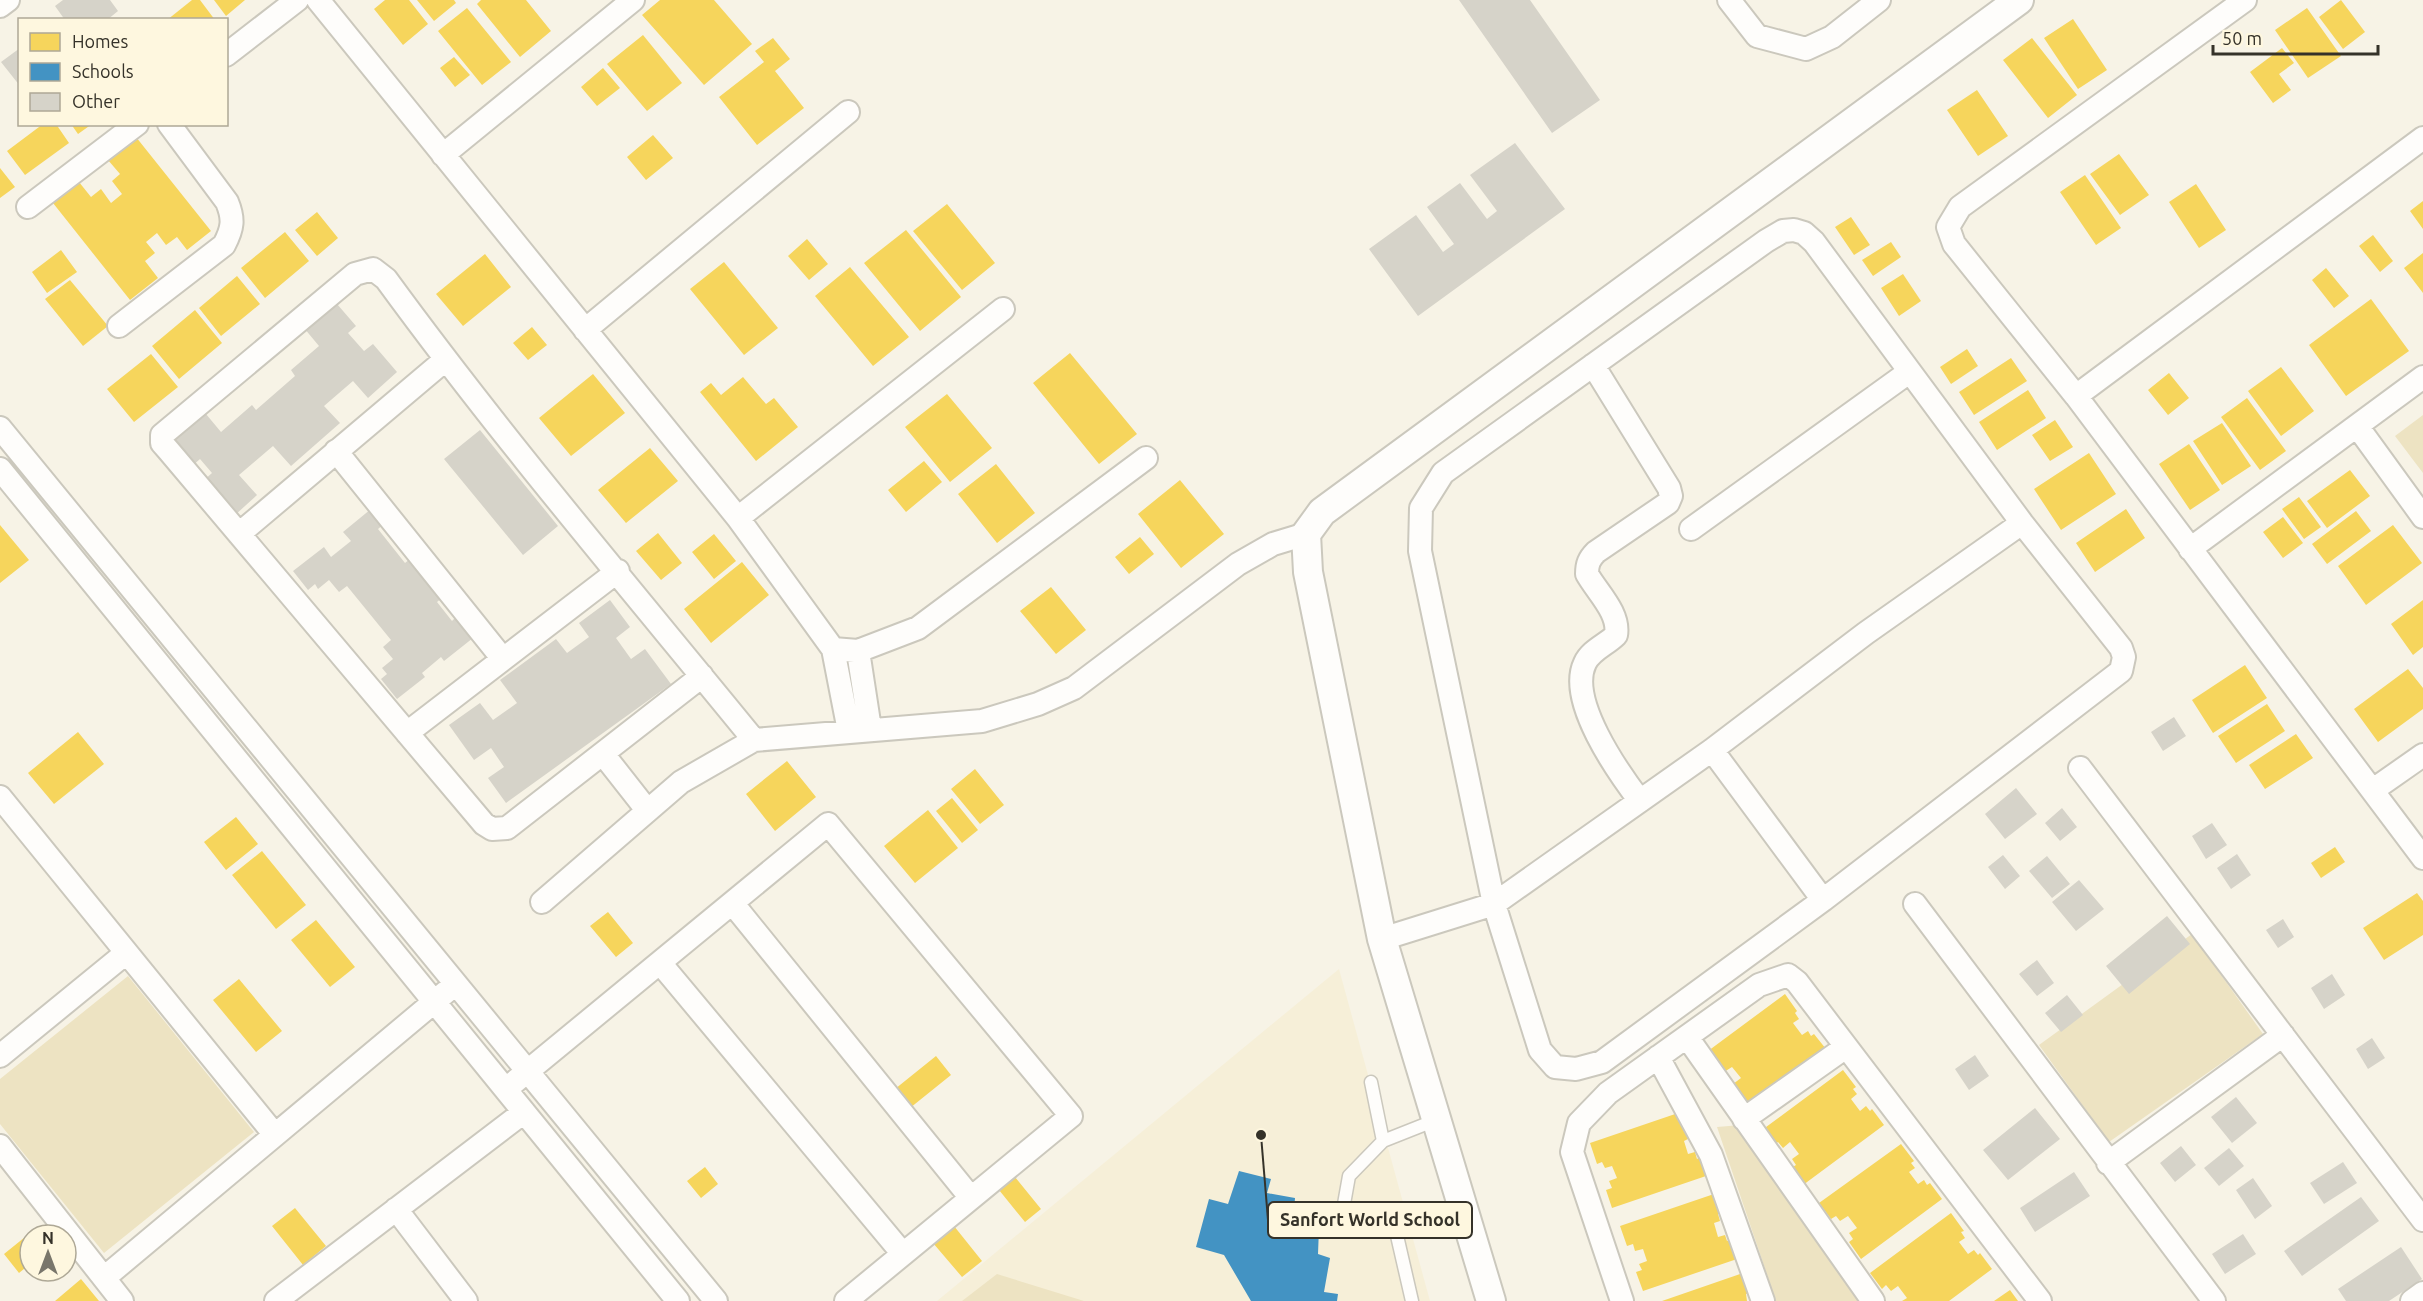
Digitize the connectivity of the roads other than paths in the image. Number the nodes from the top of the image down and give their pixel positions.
1 (8, 0) edge
2 (297, 0) edge
3 (318, 0) edge
4 (633, 0) edge
5 (1729, 0) edge
6 (1878, 0) edge
7 (2245, 0) edge
8 (2008, 3) edge
9 (0, 6) edge
10 (228, 53) edge
11 (848, 112) dead end
12 (134, 126) edge
13 (170, 126) edge
14 (2423, 138) edge
15 (443, 155) junction
16 (28, 207) dead end
17 (1003, 309) dead end
18 (119, 326) dead end
19 (585, 330) junction
20 (445, 360) junction
21 (1593, 365) junction
22 (1909, 372) junction
23 (2423, 377) edge
24 (2076, 396) junction
25 (2357, 426) junction
26 (0, 428) edge
27 (336, 451) junction
28 (1146, 458) dead end
29 (0, 469) edge
30 (2423, 517) edge
31 (738, 518) junction
32 (2022, 523) junction
33 (1691, 529) dead end
34 (239, 534) junction
35 (1306, 534) junction
36 (2190, 549) junction
37 (618, 571) junction
38 (833, 648) junction
39 (858, 651) junction
40 (503, 660) junction
41 (702, 676) junction
42 (860, 730) junction
43 (407, 733) junction
44 (754, 740) junction
45 (1712, 750) junction
46 (603, 753) junction
47 (2423, 755) edge
48 (2080, 768) dead end
49 (2373, 790) junction
50 (1640, 801) junction
51 (3, 808) edge
52 (647, 810) junction
53 (2423, 858) edge
54 (1823, 900) junction
55 (542, 902) dead end
56 (733, 903) junction
57 (1494, 904) junction
58 (1915, 904) dead end
59 (1382, 939) junction
60 (126, 952) junction
61 (661, 963) junction
62 (456, 983) junction
63 (434, 1002) junction
64 (2283, 1035) junction
65 (1687, 1037) junction
66 (1846, 1047) junction
67 (0, 1056) edge
68 (1658, 1057) junction
69 (529, 1072) junction
70 (1371, 1082) dead end
71 (506, 1089) junction
72 (524, 1112) junction
73 (1744, 1119) junction
74 (1436, 1120) junction
75 (274, 1136) junction
76 (1383, 1141) junction
77 (0, 1146) edge
78 (2108, 1163) junction
79 (971, 1198) junction
80 (1463, 1208) junction
81 (396, 1209) junction
82 (2423, 1220) edge
83 (1395, 1227) junction
84 (903, 1254) junction
85 (104, 1278) junction
86 (2423, 1293) edge
87 (284, 1298) edge
88 (122, 1301) edge
89 (466, 1301) edge
90 (678, 1301) edge
91 (716, 1301) edge
92 (846, 1301) edge
93 (1412, 1301) edge
94 (1491, 1301) edge
95 (1622, 1301) edge
96 (1763, 1301) edge
97 (1873, 1301) edge
98 (2040, 1301) edge
99 (2214, 1301) edge
100 (2412, 1301) edge

1 - 9 street
2 - 10 street
3 - 15 street
4 - 15 street
5 - 6 street
7 - 24 street
8 - 35 street
11 - 19 street
12 - 16 street
13 - 18 street
14 - 24 street
15 - 19 street
17 - 31 street
19 - 31 street
20 - 27 street
20 - 34 street
20 - 37 street
21 - 22 street
21 - 50 street
21 - 57 street
22 - 32 street
22 - 33 street
23 - 25 street
24 - 36 street
25 - 30 street
25 - 36 street
26 - 62 street
27 - 34 street
27 - 40 street
28 - 39 street
29 - 63 street
31 - 38 street
32 - 45 street
32 - 54 street
34 - 43 street
35 - 42 street
35 - 59 street
36 - 49 street
37 - 40 street
37 - 41 street
38 - 39 street
38 - 42 street
39 - 42 street
40 - 43 street
41 - 44 street
41 - 46 street
42 - 44 street
43 - 46 street
44 - 52 street
45 - 50 street
45 - 54 street
46 - 52 street
47 - 49 street
48 - 64 street
49 - 53 street
50 - 57 street
51 - 60 street
52 - 55 street
54 - 57 street
56 - 61 street
56 - 79 street
56 - 79 street
57 - 59 street
58 - 78 street
59 - 74 street
60 - 67 street
60 - 75 street
61 - 69 street
61 - 84 street
62 - 63 street
62 - 69 street
63 - 71 street
63 - 75 street
64 - 78 street
64 - 82 street
65 - 66 street
65 - 68 street
65 - 73 street
66 - 73 street
66 - 98 street
68 - 95 street
68 - 96 street
69 - 71 street
69 - 91 street
70 - 76 lane
71 - 72 street
72 - 81 street
72 - 90 street
73 - 97 street
74 - 76 lane
74 - 80 street
75 - 85 street
76 - 83 lane
77 - 85 street
78 - 99 street
79 - 84 street
80 - 83 lane
80 - 94 street
81 - 87 street
81 - 89 street
83 - 93 lane
84 - 92 street
85 - 88 street
86 - 100 street

